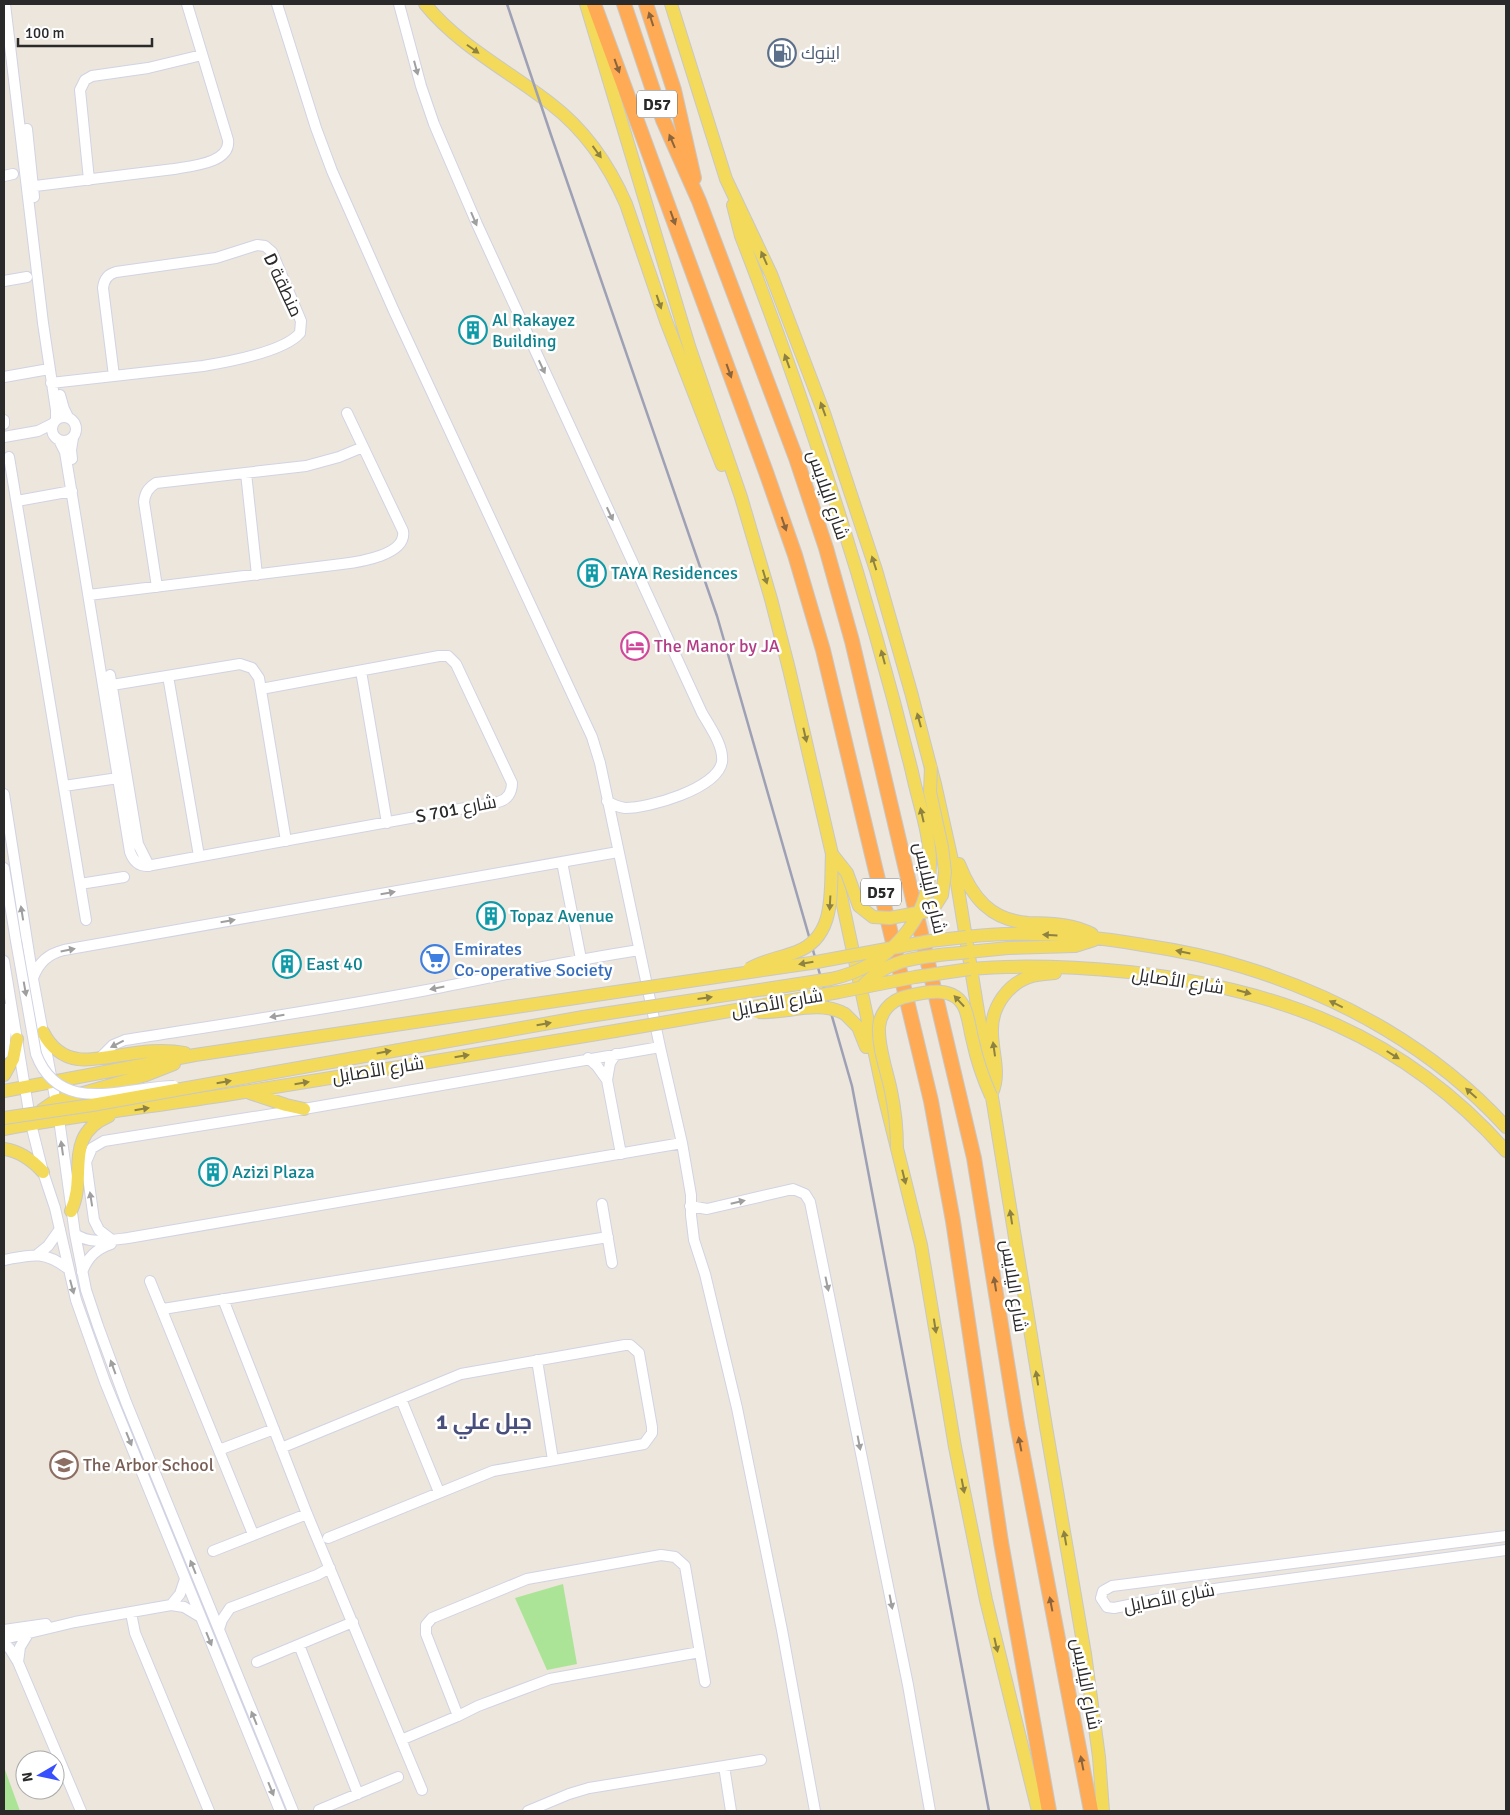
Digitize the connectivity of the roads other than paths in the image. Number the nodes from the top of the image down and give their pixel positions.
1 (5, 4) edge
2 (12, 4) edge
3 (187, 4) edge
4 (277, 4) edge
5 (392, 4) edge
6 (399, 4) edge
7 (425, 4) edge
8 (586, 4) edge
9 (594, 4) edge
10 (624, 4) edge
11 (646, 4) edge
12 (671, 4) edge
13 (411, 50) junction
14 (202, 55) junction
15 (9, 78) edge
16 (89, 180) junction
17 (30, 187) junction
18 (732, 193) junction
19 (699, 201) junction
20 (27, 277) dead end
21 (4, 281) edge
22 (49, 369) junction
23 (114, 376) junction
24 (4, 377) edge
25 (54, 382) junction
26 (347, 413) dead end
27 (68, 417) junction
28 (4, 420) edge
29 (54, 421) junction
30 (4, 424) edge
31 (4, 437) edge
32 (57, 438) junction
33 (72, 438) junction
34 (4, 444) edge
35 (363, 448) junction
36 (10, 457) dead end
37 (246, 473) junction
38 (72, 491) junction
39 (740, 497) junction
40 (17, 501) junction
41 (257, 575) junction
42 (156, 587) junction
43 (92, 595) junction
44 (360, 670) junction
45 (168, 676) junction
46 (108, 686) junction
47 (261, 689) junction
48 (931, 767) junction
49 (123, 777) junction
50 (64, 786) junction
51 (4, 794) edge
52 (607, 801) junction
53 (386, 823) junction
54 (946, 830) junction
55 (286, 841) junction
56 (618, 852) junction
57 (832, 854) junction
58 (199, 856) junction
59 (562, 862) junction
60 (4, 868) edge
61 (124, 877) dead end
62 (80, 884) junction
63 (86, 920) dead end
64 (966, 937) junction
65 (1098, 938) junction
66 (639, 950) junction
67 (968, 952) junction
68 (854, 954) junction
69 (581, 959) junction
70 (4, 961) edge
71 (1074, 968) junction
72 (970, 969) junction
73 (5, 972) edge
74 (742, 974) junction
75 (33, 979) junction
76 (861, 988) junction
77 (10, 999) junction
78 (740, 1009) junction
79 (43, 1032) junction
80 (17, 1039) junction
81 (660, 1047) junction
82 (4, 1053) edge
83 (616, 1054) junction
84 (195, 1055) junction
85 (100, 1058) junction
86 (588, 1058) junction
87 (4, 1075) edge
88 (607, 1080) junction
89 (52, 1082) junction
90 (24, 1087) junction
91 (193, 1087) junction
92 (4, 1091) edge
93 (248, 1092) junction
94 (884, 1096) junction
95 (991, 1096) junction
96 (55, 1101) junction
97 (304, 1109) junction
98 (116, 1112) junction
99 (4, 1118) edge
100 (58, 1119) junction
101 (31, 1124) junction
102 (1506, 1127) edge
103 (4, 1129) edge
104 (682, 1143) junction
105 (897, 1148) junction
106 (4, 1149) edge
107 (1506, 1152) edge
108 (621, 1154) junction
109 (43, 1172) junction
110 (602, 1204) dead end
111 (690, 1206) junction
112 (71, 1211) junction
113 (60, 1229) junction
114 (75, 1234) junction
115 (608, 1237) junction
116 (128, 1238) junction
117 (112, 1240) junction
118 (38, 1254) junction
119 (4, 1260) edge
120 (612, 1263) dead end
121 (67, 1268) junction
122 (82, 1272) junction
123 (150, 1281) dead end
124 (223, 1299) junction
125 (163, 1309) junction
126 (537, 1360) junction
127 (401, 1399) junction
128 (274, 1429) junction
129 (281, 1448) junction
130 (219, 1450) junction
131 (553, 1460) junction
132 (439, 1492) junction
133 (307, 1514) junction
134 (253, 1534) junction
135 (1506, 1536) edge
136 (328, 1538) dead end
137 (212, 1550) dead end
138 (1506, 1550) edge
139 (330, 1568) junction
140 (185, 1579) junction
141 (206, 1599) junction
142 (171, 1605) junction
143 (230, 1608) junction
144 (132, 1612) junction
145 (200, 1617) junction
146 (75, 1622) junction
147 (353, 1622) junction
148 (219, 1629) junction
149 (4, 1630) edge
150 (28, 1634) junction
151 (4, 1638) edge
152 (4, 1643) edge
153 (299, 1645) junction
154 (700, 1652) junction
155 (18, 1662) junction
156 (257, 1662) dead end
157 (705, 1682) dead end
158 (458, 1716) junction
159 (401, 1740) junction
160 (761, 1760) dead end
161 (724, 1766) junction
162 (398, 1777) dead end
163 (422, 1790) dead end
164 (358, 1794) junction
165 (319, 1810) edge
166 (81, 1811) edge
167 (209, 1811) edge
168 (280, 1811) edge
169 (293, 1811) edge
170 (528, 1811) edge
171 (731, 1811) edge
172 (815, 1811) edge
173 (930, 1811) edge
174 (1038, 1811) edge
175 (1049, 1811) edge
176 (1091, 1811) edge
177 (1103, 1811) edge

1 - 15 street
2 - 17 street
3 - 14 street
4 - 52 street
5 - 13 street
6 - 13 street
7 -> 39 main road
8 - 39 main road
9 -> 175 highway, D57
19 -> 10 highway, شارع اليلايس / D57
19 -> 11 highway
12 - 18 main road
13 -> 52 street
14 - 16 street
14 - 16 street
15 - 17 street
16 - 17 street
17 - 22 street
17 - 25 street
48 -> 18 main road
91 -> 18 main road, bridge
176 -> 19 highway, شارع اليلايس / D57
20 - 21 street
22 - 24 street
22 - 25 street
23 - 23 street, D منطقة
23 - 25 street, D منطقة
25 - 27 street
25 - 29 street
26 - 35 street
27 - 29 street
27 - 33 street
28 - 30 street
29 - 31 street
29 - 32 street
32 - 33 street
32 - 34 street
32 - 38 street
33 - 43 street
35 - 37 street
35 - 41 street
36 - 40 street
37 - 41 street
37 - 42 street
38 - 40 street
38 - 43 street
39 -> 57 main road
40 - 50 street
41 - 42 street
42 - 43 street
43 - 46 street
44 - 47 street, S 701 شارع
44 - 53 street
44 - 53 street, S 701 شارع
45 - 46 street
45 - 47 street
45 - 58 street
46 - 49 street
47 - 55 street
48 - 54 main road, bridge
48 - 57 main road, bridge
49 - 50 street
49 - 58 street, S 701 شارع
50 - 62 street
75 -> 51 street
52 - 56 street
53 - 55 street, S 701 شارع
54 - 64 main road
54 - 65 main road
55 - 58 street, S 701 شارع
56 - 59 street
56 - 66 street
57 - 68 main road, bridge
57 -> 74 main road, bridge
59 - 69 street
75 -> 59 street
60 -> 91 street, bridge
61 - 62 street
62 - 63 street
65 -> 64 main road, شارع الأصايل
64 - 67 main road
64 - 68 main road, شارع الأصايل, bridge
65 - 67 main road
102 -> 65 main road, شارع الأصايل
66 - 69 street
66 - 81 street
67 - 72 main road
67 - 76 main road, bridge
68 -> 74 main road, شارع الأصايل, bridge
68 - 76 main road, bridge
69 -> 85 street
70 - 73 street
71 - 72 main road, شارع الأصايل
95 -> 71 main road
71 -> 107 main road, شارع الأصايل
72 - 76 main road, شارع الأصايل, bridge
72 - 95 main road, bridge
73 - 77 street
74 - 84 main road, شارع الأصايل, bridge
75 - 79 street
76 - 78 main road, شارع الأصايل, bridge
76 - 94 main road
77 - 80 street
77 - 82 street
93 -> 78 main road, شارع الأصايل, bridge
78 - 94 main road, bridge
79 - 85 main road
79 - 89 street
80 - 87 main road
80 - 90 street
81 - 83 street
81 - 104 street
83 - 86 street
83 - 88 street
84 - 85 main road
84 - 89 main road, شارع الأصايل
84 - 96 main road
86 - 88 street
86 - 97 street
88 - 108 street
89 - 90 main road, شارع الأصايل
89 - 96 street
90 - 92 main road, شارع الأصايل
90 - 101 street
91 - 99 main road, bridge
93 - 97 main road
98 -> 93 main road, شارع الأصايل
94 - 105 main road, bridge
95 -> 105 main road, bridge
177 -> 95 main road
96 - 100 street
96 - 101 main road
117 -> 97 street
98 - 100 main road, شارع الأصايل
98 - 112 main road
100 - 101 main road, شارع الأصايل
112 -> 100 street
101 - 103 main road, شارع الأصايل
101 - 109 street
104 - 108 street
104 - 111 street
105 -> 174 main road
106 - 109 main road
108 - 116 street
109 - 113 street
110 - 115 street
111 - 172 street
111 -> 173 street
112 - 114 street
113 - 118 street
113 - 121 street
114 - 117 street
114 - 122 street
115 - 120 street
115 - 124 street
116 - 117 street
116 - 122 street
118 - 119 street
118 - 121 street
121 -> 140 street
141 -> 122 street
123 - 125 street
124 - 125 street
124 - 128 street
125 - 130 street
126 - 127 street
126 - 131 street
126 - 131 street
127 - 129 street
127 - 132 street
128 - 129 street
128 - 130 street
129 - 133 street
130 - 134 street
131 - 132 street
132 - 136 street
133 - 134 street
133 - 139 street
134 - 137 street
135 - 138 street, شارع الأصايل
139 - 143 street
139 - 147 street
140 - 142 street
140 - 145 street
141 - 143 street
141 - 148 street
142 - 144 street
142 - 145 street
143 - 148 street
144 - 146 street
144 - 167 street
145 -> 168 street
146 - 149 street
146 - 150 street
147 - 153 street
147 - 159 street
169 -> 148 street
150 - 151 street
150 - 155 street
152 - 155 street
153 - 156 street
153 - 164 street
154 - 157 street
154 - 158 street
154 - 158 street
155 - 166 street
158 - 159 street
159 - 163 street
160 - 161 street
161 - 170 street
161 - 171 street
162 - 164 street
164 - 165 street

